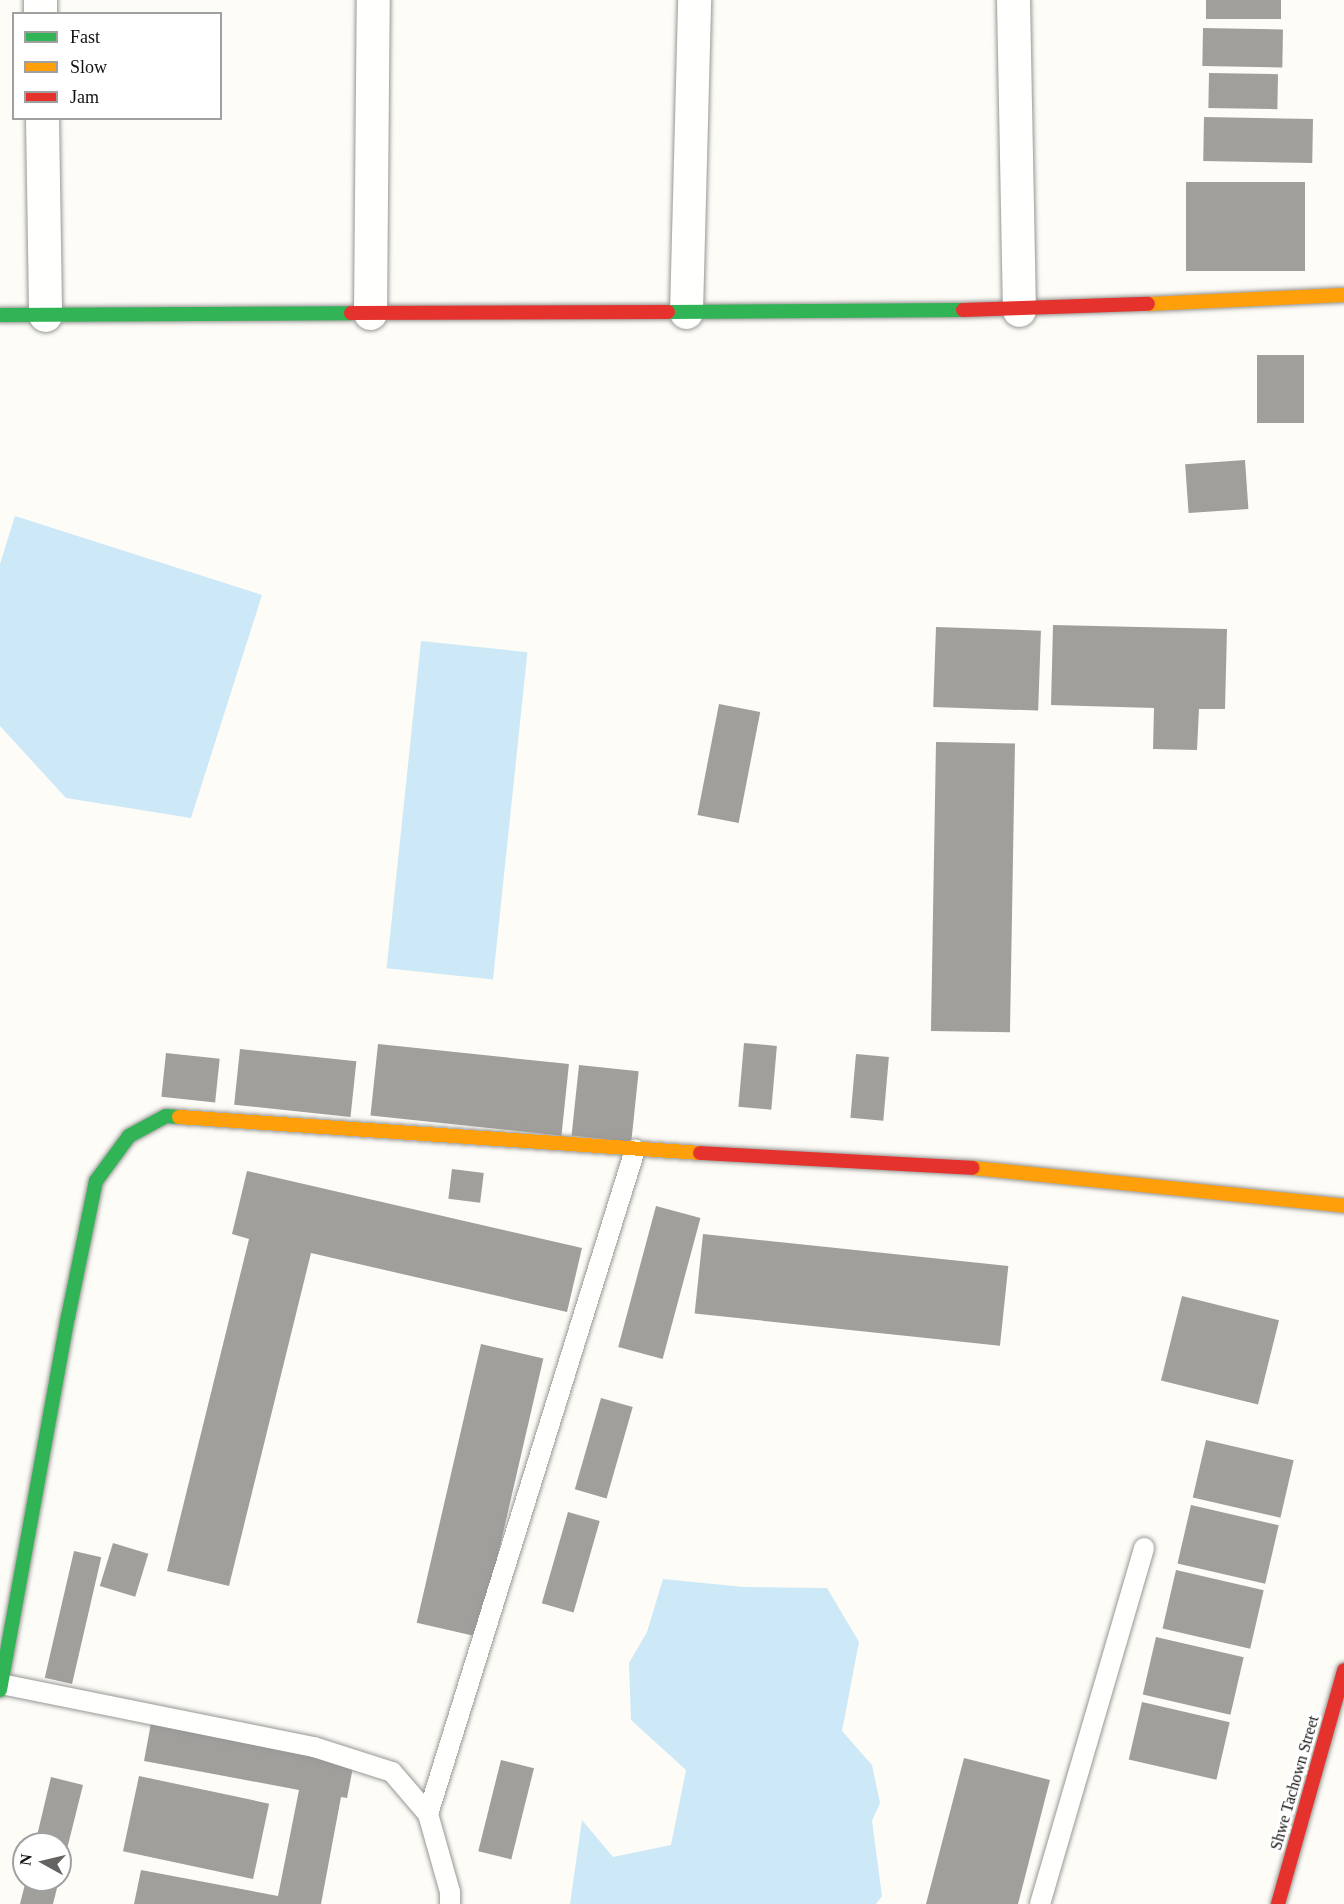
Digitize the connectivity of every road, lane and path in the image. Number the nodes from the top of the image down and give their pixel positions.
1 (373, 0) edge
2 (694, 0) edge
3 (1012, 0) edge
4 (42, 120) edge
5 (1344, 295) edge
6 (1019, 310) junction
7 (686, 312) junction
8 (370, 314) junction
9 (0, 315) edge
10 (45, 315) junction
11 (635, 1150) junction
12 (1344, 1206) edge
13 (1144, 1548) dead end
14 (1344, 1670) edge
15 (1, 1687) edge
16 (428, 1814) junction
17 (1284, 1903) edge
18 (450, 1904) edge
19 (1040, 1904) edge

1 - 8 street
2 - 7 street
3 - 6 street
4 - 10 street
5 - 6 street
6 - 7 street
7 - 8 street
8 - 10 street
9 - 10 street
11 - 12 street
11 - 15 street
11 - 16 lane
13 - 19 lane
14 - 17 street, Shwe Tachown Street
15 - 16 lane
16 - 18 lane

